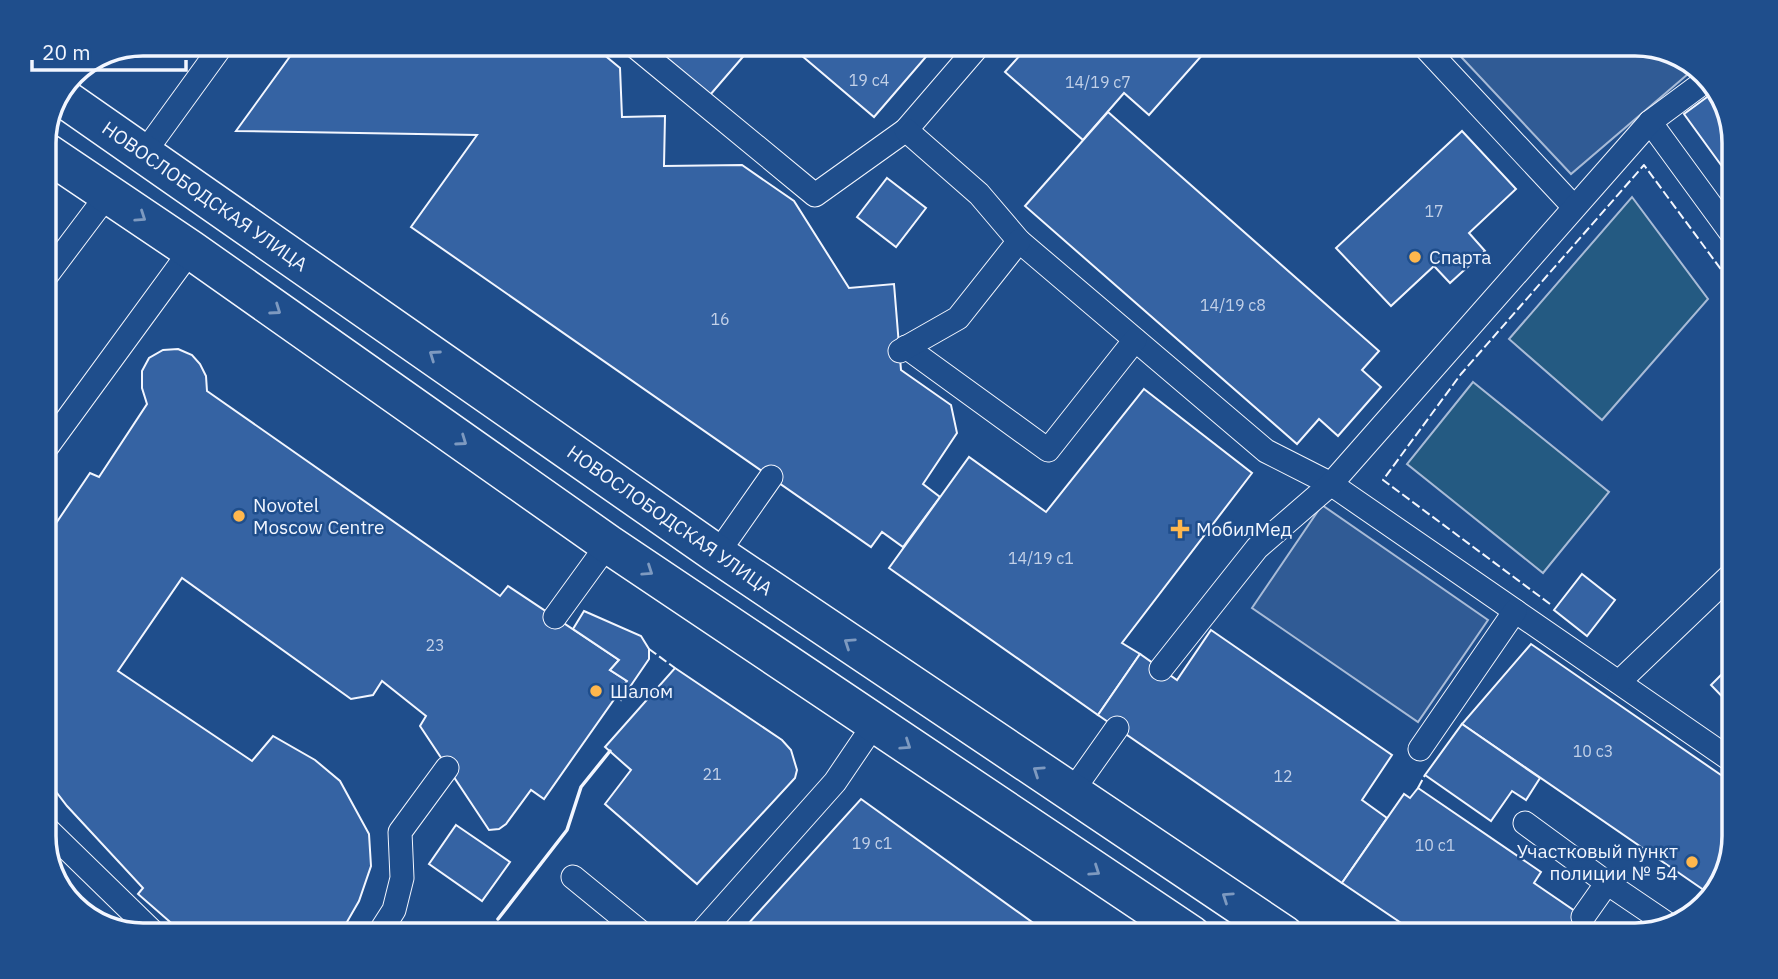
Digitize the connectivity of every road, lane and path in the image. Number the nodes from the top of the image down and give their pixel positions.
1 (214, 56) edge
2 (647, 56) edge
3 (970, 56) edge
4 (1433, 56) edge
5 (1699, 85) edge
6 (68, 101) edge
7 (1650, 122) junction
8 (906, 130) junction
9 (144, 153) junction
10 (56, 159) edge
11 (108, 194) junction
12 (1574, 207) junction
13 (1722, 221) edge
14 (1019, 241) junction
15 (191, 250) junction
16 (56, 263) edge
17 (1135, 340) junction
18 (56, 435) edge
19 (771, 477) dead end
20 (1331, 484) junction
21 (608, 544) junction
22 (717, 554) junction
23 (1722, 583) edge
24 (1515, 611) junction
25 (555, 617) dead end
26 (1161, 669) dead end
27 (1619, 682) junction
28 (874, 723) junction
29 (1117, 728) dead end
30 (1420, 749) dead end
31 (1722, 754) edge
32 (447, 768) dead end
33 (1071, 793) junction
34 (1525, 824) dead end
35 (56, 839) edge
36 (573, 877) dead end
37 (1607, 883) junction
38 (1583, 917) dead end
39 (1660, 919) edge
40 (142, 923) edge
41 (386, 923) edge
42 (629, 923) edge
43 (710, 923) edge
44 (1173, 923) edge
45 (1266, 923) edge

1 - 9 lane
2 - 8 lane
3 - 8 lane
4 - 12 lane
5 - 7 lane
6 - 9 main road, НОВОСЛОБОДСКАЯ УЛИЦА
7 - 12 lane
7 - 13 lane
8 - 14 lane
22 -> 9 main road, НОВОСЛОБОДСКАЯ УЛИЦА
10 - 11 main road
11 -> 15 main road
11 - 16 lane
12 - 20 lane
14 - 17 lane
14 - 17 lane
15 - 18 lane
15 -> 21 main road
17 - 20 lane
19 - 22 lane
20 - 24 lane
20 - 26 lane
21 - 25 lane
21 -> 28 main road
33 -> 22 main road, НОВОСЛОБОДСКАЯ УЛИЦА
23 - 27 lane
24 - 27 lane
24 - 30 lane
27 - 31 lane
28 - 43 lane
28 -> 44 main road
29 - 33 lane
32 - 41 lane
45 -> 33 main road, НОВОСЛОБОДСКАЯ УЛИЦА
34 - 37 lane
35 - 40 lane
36 - 42 lane
37 - 38 lane
37 - 39 lane

